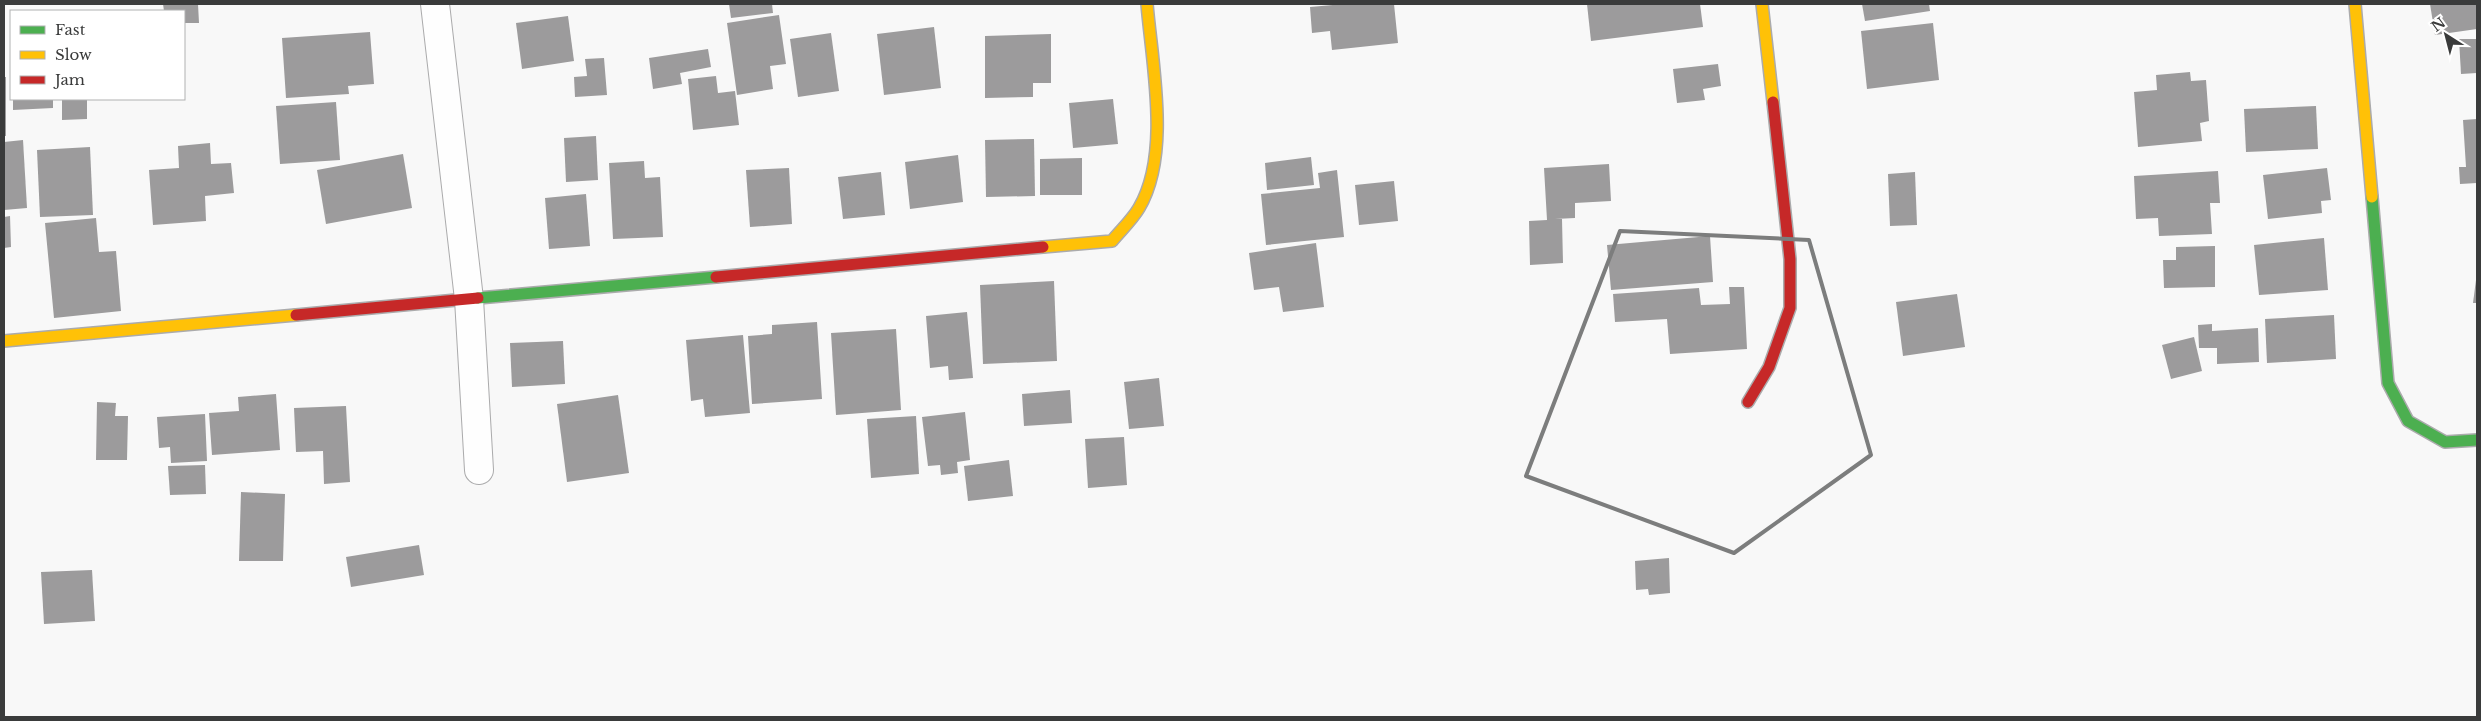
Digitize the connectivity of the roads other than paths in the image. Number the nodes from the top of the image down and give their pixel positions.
1 (435, 4) edge
2 (1147, 4) edge
3 (1762, 4) edge
4 (2355, 4) edge
5 (469, 299) junction
6 (4, 341) edge
7 (1748, 402) dead end
8 (2477, 440) edge
9 (479, 470) dead end

1 - 5 street
2 - 5 street
3 - 7 street
4 - 8 street
5 - 6 street
5 - 9 street

